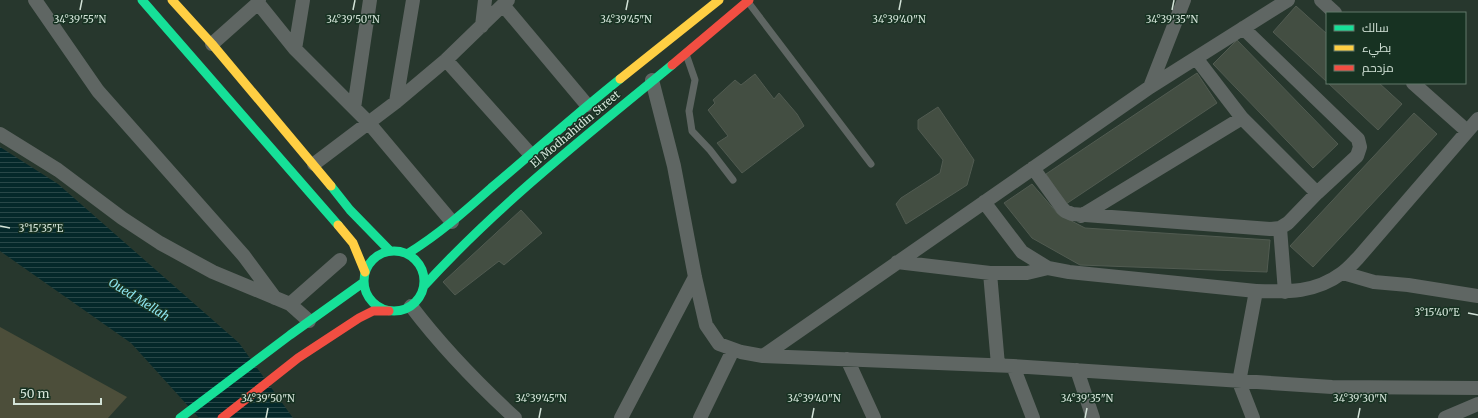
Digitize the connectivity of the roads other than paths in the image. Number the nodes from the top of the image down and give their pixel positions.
1 (35, 0) edge
2 (142, 0) edge
3 (172, 0) edge
4 (303, 0) edge
5 (370, 0) edge
6 (414, 0) edge
7 (485, 0) edge
8 (719, 0) edge
9 (1184, 0) edge
10 (1288, 0) edge
11 (1320, 0) edge
12 (748, 1) edge
13 (259, 2) edge
14 (505, 2) edge
15 (1334, 12) edge
16 (482, 26) junction
17 (1243, 28) junction
18 (212, 44) junction
19 (295, 49) junction
20 (686, 53) junction
21 (1196, 58) junction
22 (446, 60) junction
23 (652, 80) junction
24 (1414, 84) edge
25 (1150, 87) junction
26 (396, 102) junction
27 (587, 105) junction
28 (354, 108) junction
29 (1242, 118) junction
30 (1478, 119) edge
31 (368, 122) junction
32 (1467, 131) junction
33 (0, 134) edge
34 (531, 155) junction
35 (314, 164) junction
36 (871, 164) dead end
37 (1033, 168) junction
38 (733, 180) dead end
39 (1317, 193) junction
40 (984, 202) junction
41 (1081, 216) junction
42 (452, 222) junction
43 (1280, 228) junction
44 (390, 251) junction
45 (407, 254) junction
46 (340, 260) dead end
47 (897, 262) junction
48 (1048, 268) junction
49 (365, 272) junction
50 (990, 273) junction
51 (1343, 273) junction
52 (695, 277) junction
53 (364, 282) junction
54 (424, 286) junction
55 (1256, 291) junction
56 (1285, 292) junction
57 (1478, 296) edge
58 (275, 298) junction
59 (290, 304) junction
60 (411, 306) junction
61 (389, 311) junction
62 (309, 320) junction
63 (733, 350) junction
64 (763, 356) junction
65 (847, 359) junction
66 (998, 365) junction
67 (1013, 366) junction
68 (1077, 370) junction
69 (1238, 382) junction
70 (1478, 388) edge
71 (1478, 404) edge
72 (180, 418) edge
73 (222, 418) edge
74 (515, 418) edge
75 (621, 418) edge
76 (700, 418) edge
77 (874, 418) edge
78 (1033, 418) edge
79 (1093, 418) edge
80 (1253, 418) edge
81 (1445, 418) edge

1 - 58 street
2 - 49 main road
3 - 18 main road
4 - 19 street
5 - 28 street
6 - 26 street
7 - 16 street
8 - 27 main road, El Modhahidin Street
9 - 25 street
10 - 17 street
11 - 15 street
12 - 20 main road, El Modhahidin Street
12 - 36 lane
13 - 18 street
13 - 19 street
14 - 16 street
14 - 27 street
16 - 22 street
17 - 21 street
17 - 39 street
18 - 35 main road
19 - 28 street
20 - 23 main road, El Modhahidin Street
20 - 38 lane
21 - 25 street
21 - 29 street
22 - 26 street
22 - 34 street
23 - 52 street
23 - 54 main road, El Modhahidin Street
24 - 32 street
25 - 37 street
26 - 31 street
27 - 34 main road, El Modhahidin Street
28 - 31 street
29 - 39 street
29 - 41 street
30 - 32 street
31 - 35 street
31 - 42 street
32 - 51 street
33 - 58 street
34 - 42 main road, El Modhahidin Street
35 - 44 main road
37 - 40 street
37 - 41 street
39 - 43 street
40 - 47 street
40 - 48 street
41 - 43 street
42 - 45 main road, El Modhahidin Street
43 - 56 street
44 - 45 main road
44 - 49 main road
45 - 54 main road
46 - 59 street
47 - 50 street
47 - 64 street
48 - 50 street
48 - 55 street
49 - 53 main road
50 - 66 street
51 - 56 street
51 - 57 street
52 - 63 street
52 - 75 street
53 - 61 main road
53 - 62 main road
54 - 60 main road
55 - 56 street
55 - 69 street
58 - 59 street
59 - 62 street
60 - 61 main road
60 - 74 street
61 - 73 main road
62 - 72 main road
63 - 64 street
63 - 76 street
64 - 65 street
65 - 66 street
65 - 77 street
66 - 67 street
67 - 68 street
67 - 78 street
68 - 69 street
68 - 79 street
69 - 70 street
69 - 80 street
71 - 81 street

